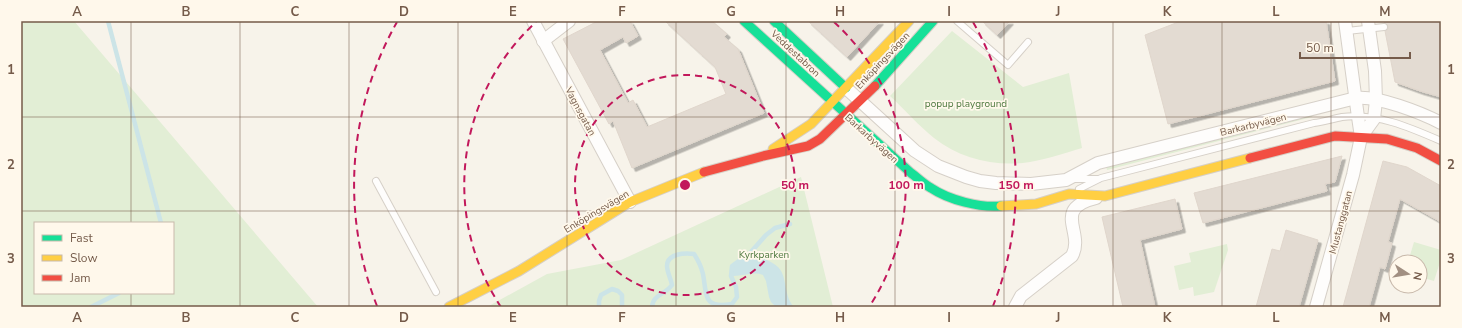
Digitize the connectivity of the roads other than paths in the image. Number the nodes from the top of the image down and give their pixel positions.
1 (532, 21) edge
2 (569, 21) edge
3 (744, 21) edge
4 (774, 21) edge
5 (909, 21) edge
6 (933, 21) edge
7 (957, 21) edge
8 (1368, 25) edge
9 (1346, 26) edge
10 (1384, 27) dead end
11 (543, 41) junction
12 (1028, 42) dead end
13 (846, 88) junction
14 (1356, 98) junction
15 (860, 100) junction
16 (1376, 100) junction
17 (833, 102) junction
18 (846, 114) junction
19 (1358, 117) junction
20 (1374, 119) junction
21 (1441, 124) edge
22 (1362, 137) junction
23 (1441, 141) edge
24 (763, 156) junction
25 (1441, 161) edge
26 (1101, 178) junction
27 (1066, 180) junction
28 (376, 181) dead end
29 (1069, 194) junction
30 (1105, 196) junction
31 (630, 202) junction
32 (436, 292) dead end
33 (449, 307) edge
34 (1015, 307) edge
35 (1316, 307) edge

1 - 11 street, Vagnsgatan
2 - 11 street
3 - 17 street, Veddestabron
4 - 13 street, Veddestabron
5 - 13 street, Enköpingsvägen
6 - 15 street, Enköpingsvägen
7 - 12 lane
8 - 9 lane
8 - 10 lane
8 - 16 street, Mustanggatan
9 - 14 street, Mustanggatan
11 - 31 street, Vagnsgatan
13 - 15 street, Barkarbyvägen
13 - 17 street, Enköpingsvägen
14 - 16 street, Barkarbyvägen
14 - 19 street, Mustanggatan
14 - 27 street, Barkarbyvägen
15 - 18 street, Enköpingsvägen
15 - 27 street, Barkarbyvägen
16 - 20 street, Mustanggatan
16 - 21 street, Barkarbyvägen
17 - 18 street, Barkarbyvägen
17 - 24 street, Enköpingsvägen
18 - 24 street, Enköpingsvägen
18 - 29 street, Barkarbyvägen
19 - 20 lane, Barkarbyvägen
19 - 22 street, Mustanggatan
19 - 26 lane, Barkarbyvägen
20 - 22 street, Mustanggatan
20 - 23 lane, Barkarbyvägen
22 - 25 street, Barkarbyvägen
22 - 30 street, Barkarbyvägen
22 - 35 street, Mustanggatan
24 - 31 street, Enköpingsvägen
26 - 27 lane, Barkarbyvägen
26 - 29 lane, Barkarbyvägen
27 - 29 street
28 - 32 lane
29 - 30 street, Barkarbyvägen
30 - 34 street
31 - 33 street, Enköpingsvägen

